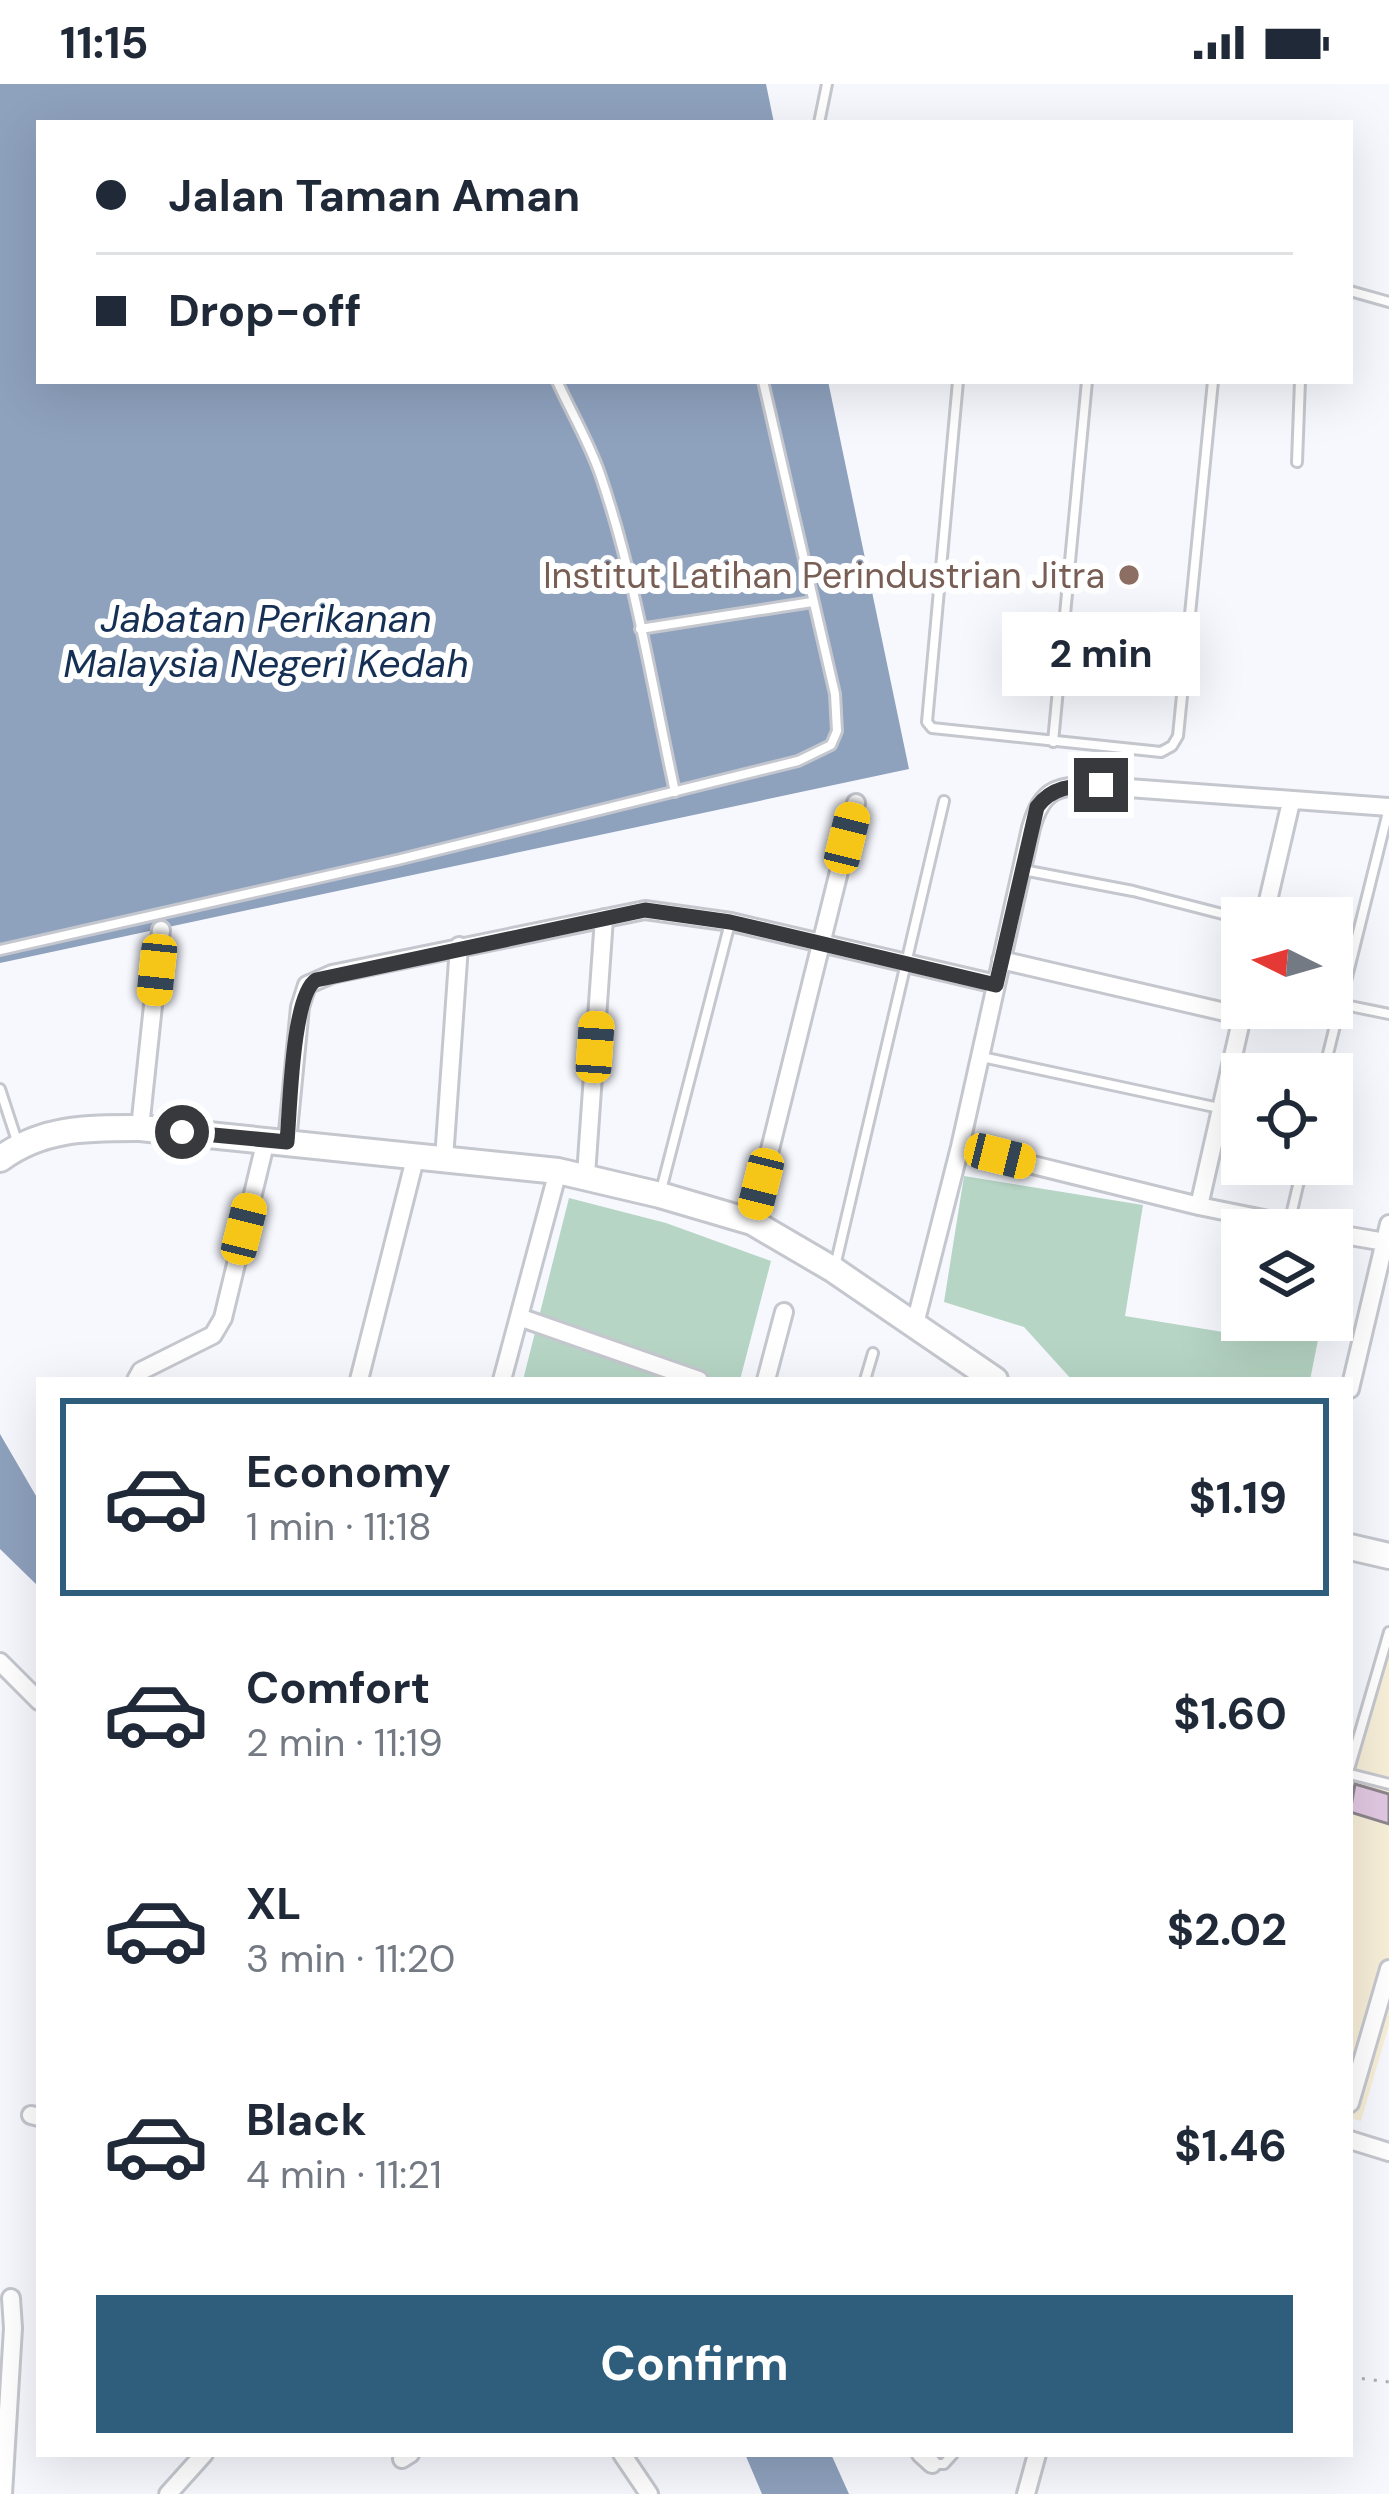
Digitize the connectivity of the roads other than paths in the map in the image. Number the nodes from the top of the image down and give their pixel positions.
1 (827, 84) edge
2 (820, 120) edge
3 (1353, 292) edge
4 (1389, 302) edge
5 (557, 384) edge
6 (764, 384) edge
7 (958, 384) edge
8 (1087, 384) edge
9 (1214, 384) edge
10 (1300, 384) edge
11 (1297, 462) dead end
12 (812, 602) junction
13 (640, 629) junction
14 (1053, 742) junction
15 (674, 792) junction
16 (944, 801) dead end
17 (1291, 802) junction
18 (856, 803) dead end
19 (1389, 807) edge
20 (1022, 870) junction
21 (1269, 897) edge
22 (1221, 914) edge
23 (604, 918) junction
24 (730, 922) junction
25 (161, 930) dead end
26 (821, 944) junction
27 (459, 946) junction
28 (0, 950) edge
29 (1353, 952) edge
30 (1001, 960) junction
31 (908, 964) junction
32 (996, 985) junction
33 (1221, 1007) edge
34 (1353, 1007) edge
35 (1389, 1014) edge
36 (980, 1056) junction
37 (0, 1089) edge
38 (1221, 1108) joint
39 (140, 1128) junction
40 (276, 1141) junction
41 (960, 1147) junction
42 (9, 1152) edge
43 (416, 1155) junction
44 (444, 1159) junction
45 (558, 1171) junction
46 (586, 1175) junction
47 (660, 1195) junction
48 (1199, 1206) junction
49 (1221, 1211) edge
50 (752, 1222) junction
51 (1353, 1233) edge
52 (1387, 1233) edge
53 (834, 1270) junction
54 (784, 1312) dead end
55 (519, 1317) junction
56 (915, 1324) junction
57 (873, 1353) dead end
58 (138, 1377) edge
59 (360, 1377) edge
60 (503, 1377) edge
61 (690, 1377) edge
62 (767, 1377) edge
63 (866, 1377) edge
64 (991, 1377) edge
65 (1353, 1377) edge
66 (1353, 1548) edge
67 (1389, 1556) edge
68 (1389, 1631) edge
69 (0, 1662) edge
70 (36, 1699) edge
71 (1353, 1759) edge
72 (1353, 1771) edge
73 (1389, 1784) edge
74 (1389, 1969) edge
75 (1353, 2093) edge
76 (1353, 2141) edge
77 (1389, 2152) edge
78 (11, 2298) dead end
79 (201, 2457) edge
80 (624, 2457) edge
81 (1036, 2457) edge
82 (2, 2487) edge
83 (168, 2494) edge
84 (649, 2494) edge
85 (1026, 2494) edge

1 - 2 lane
3 - 4 lane
5 - 13 lane
6 - 12 lane
7 - 14 lane
8 - 14 lane
9 - 14 lane
10 - 11 lane
12 - 13 lane
12 - 15 lane
13 - 15 lane
15 - 28 lane
16 - 31 lane
17 - 19 street
17 - 20 street
17 - 21 street
18 - 26 street
19 - 29 lane
20 - 22 lane
20 - 30 street
23 - 24 street
23 - 27 street
23 - 46 street
24 - 26 street
24 - 47 lane
25 - 39 street
26 - 31 street
26 - 50 street
27 - 40 street
27 - 44 street
30 - 32 street
30 - 33 street
31 - 32 street
31 - 53 lane
32 - 36 street
34 - 35 lane
36 - 38 lane
36 - 41 street
37 - 42 lane
38 - 48 street
39 - 40 street
39 - 42 street
40 - 43 street
40 - 58 street
41 - 48 street
41 - 56 street
43 - 44 street
43 - 59 street
44 - 45 street
45 - 46 street
45 - 55 street
46 - 47 street
47 - 50 street
48 - 49 street
50 - 53 street
51 - 52 street
52 - 65 street
53 - 56 street
54 - 62 street
55 - 60 street
55 - 61 street
56 - 64 street
57 - 63 lane
66 - 67 street
68 - 71 lane
69 - 70 street
72 - 73 lane
74 - 75 street
76 - 77 street
78 - 82 street
79 - 83 street
80 - 84 street
81 - 85 street

